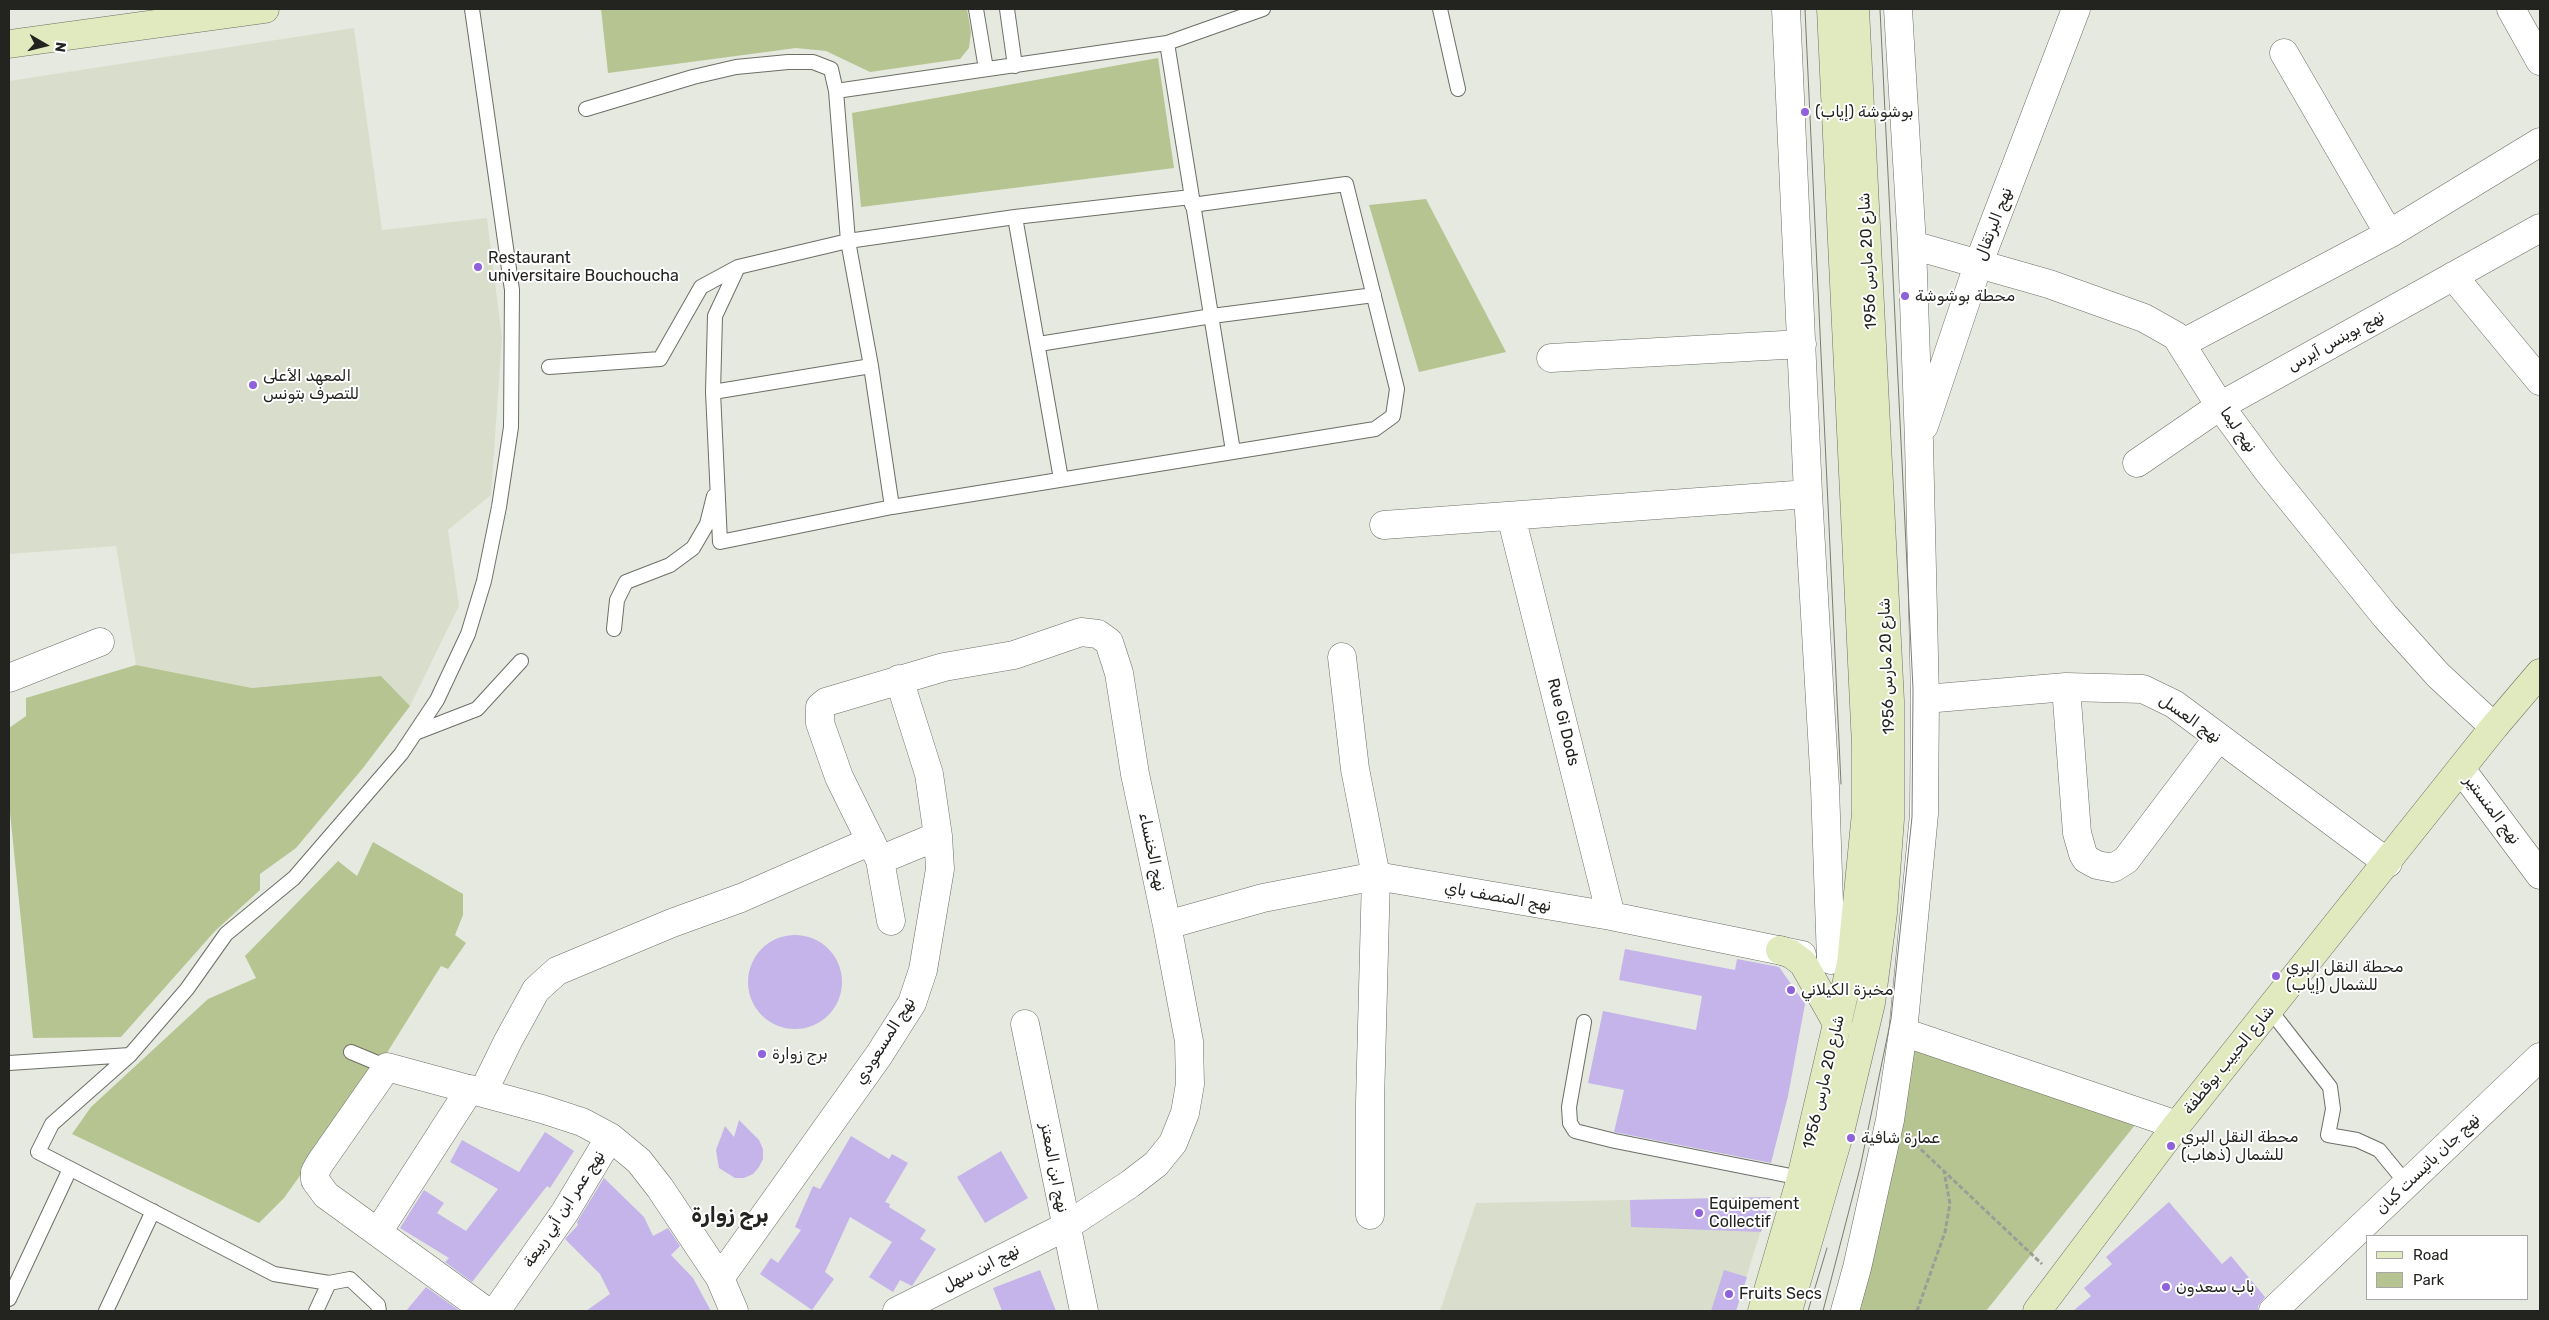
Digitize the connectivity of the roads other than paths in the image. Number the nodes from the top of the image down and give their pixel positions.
1 (265, 9) edge
2 (472, 9) edge
3 (976, 9) edge
4 (1007, 9) edge
5 (1263, 9) edge
6 (1440, 9) edge
7 (1786, 9) edge
8 (1830, 9) edge
9 (1855, 9) edge
10 (1898, 9) edge
11 (2076, 9) edge
12 (2511, 9) edge
13 (1167, 43) junction
14 (9, 44) edge
15 (2284, 54) dead end
16 (2540, 61) edge
17 (1016, 66) junction
18 (986, 69) junction
19 (1458, 89) dead end
20 (836, 92) junction
21 (586, 109) dead end
22 (2540, 142) edge
23 (1191, 201) junction
24 (1016, 217) junction
25 (2540, 228) edge
26 (2389, 234) junction
27 (848, 241) junction
28 (1912, 245) junction
29 (1978, 265) junction
30 (738, 267) junction
31 (2453, 276) junction
32 (1374, 295) junction
33 (1212, 316) junction
34 (2183, 343) junction
35 (1039, 344) junction
36 (1802, 344) junction
37 (1551, 358) dead end
38 (871, 366) junction
39 (549, 367) dead end
40 (2540, 381) edge
41 (712, 392) junction
42 (2220, 406) junction
43 (1919, 442) junction
44 (1233, 451) junction
45 (2137, 463) dead end
46 (1061, 479) junction
47 (718, 483) junction
48 (1808, 494) junction
49 (892, 507) junction
50 (1384, 525) dead end
51 (1514, 528) dead end
52 (614, 630) dead end
53 (100, 642) dead end
54 (1342, 656) dead end
55 (521, 661) dead end
56 (2540, 673) edge
57 (9, 678) edge
58 (899, 679) junction
59 (2066, 687) junction
60 (1925, 699) junction
61 (2494, 727) junction
62 (415, 733) junction
63 (2218, 738) junction
64 (2461, 769) junction
65 (938, 836) junction
66 (876, 850) junction
67 (2388, 862) junction
68 (2540, 875) edge
69 (1376, 876) junction
70 (1611, 916) junction
71 (891, 921) dead end
72 (1167, 925) junction
73 (1780, 950) junction
74 (1853, 964) junction
75 (2270, 1010) junction
76 (1584, 1022) dead end
77 (1025, 1024) dead end
78 (1838, 1025) junction
79 (1904, 1032) junction
80 (351, 1052) dead end
81 (130, 1055) junction
82 (2540, 1057) edge
83 (9, 1063) edge
84 (387, 1067) junction
85 (476, 1090) junction
86 (2177, 1125) junction
87 (610, 1137) junction
88 (70, 1169) junction
89 (1801, 1178) junction
90 (2407, 1184) junction
91 (153, 1211) junction
92 (1370, 1215) dead end
93 (1065, 1226) junction
94 (378, 1232) junction
95 (720, 1278) junction
96 (329, 1283) junction
97 (9, 1299) edge
98 (106, 1311) edge
99 (316, 1311) edge
100 (379, 1311) edge
101 (486, 1311) edge
102 (496, 1311) edge
103 (734, 1311) edge
104 (897, 1311) edge
105 (1084, 1311) edge
106 (1762, 1311) edge
107 (1788, 1311) edge
108 (1845, 1311) edge
109 (2036, 1311) edge
110 (2273, 1311) edge

1 - 14 main road
2 - 62 lane
3 - 18 lane
4 - 17 lane
5 - 13 lane
6 - 19 lane
7 - 36 street, شارع 20 مارس 1956
8 - 74 main road, شارع 20 مارس 1956
9 - 74 main road, شارع 20 مارس 1956
10 - 28 street
11 - 29 street, نهج البرتقال
12 - 16 street
13 - 17 lane
13 - 23 lane
15 - 26 street
17 - 18 lane
18 - 20 lane
20 - 21 lane
20 - 27 lane
22 - 26 street
23 - 24 lane
23 - 32 lane
23 - 33 lane
24 - 27 lane
24 - 35 lane
25 - 31 street, نهج بوينس آيرس
26 - 34 street
27 - 30 lane
27 - 38 lane
28 - 29 street, نهج ليما
28 - 43 street
29 - 34 street, نهج ليما
29 - 43 street, نهج البرتقال
30 - 39 lane
30 - 41 lane
31 - 40 street
31 - 42 street, نهج بوينس آيرس
32 - 33 lane
32 - 44 lane
33 - 35 lane
33 - 44 lane
34 - 42 street, نهج ليما
35 - 46 lane
36 - 37 street
36 - 48 street, شارع 20 مارس 1956
38 - 41 lane
38 - 49 lane
41 - 47 lane
42 - 45 street, نهج بوينس آيرس
42 - 61 street, نهج ليما
43 - 60 street
44 - 46 lane
46 - 49 lane
47 - 49 lane
47 - 52 lane
48 - 50 street
48 - 74 street, شارع 20 مارس 1956
51 - 70 street, Rue Gi Dods
53 - 57 street
54 - 69 street
55 - 62 lane
56 - 61 main road, شارع الحبيب بوقطفة
58 - 65 street, نهج المسعودي
58 - 66 street
58 - 72 street, نهج الخنساء
59 - 60 street, نهج العسل
59 - 63 street, نهج العسل
59 - 63 street
60 - 79 street
61 - 64 main road, شارع الحبيب بوقطفة
62 - 81 lane
63 - 67 street, نهج العسل
64 - 67 main road, شارع الحبيب بوقطفة
64 - 68 street, نهج المنستير
65 - 66 street
65 - 95 street, نهج المسعودي
66 - 71 street
66 - 85 street
67 - 75 main road, شارع الحبيب بوقطفة
69 - 70 street, نهج المنصف باي
69 - 72 street, نهج المنصف باي
69 - 92 street
70 - 73 street, نهج المنصف باي
72 - 93 street, نهج الخنساء
73 - 74 street, نهج المنصف باي
73 - 78 main road
74 - 78 main road, شارع 20 مارس 1956
74 - 107 main road, شارع 20 مارس 1956
75 - 86 main road, شارع الحبيب بوقطفة
75 - 90 lane
76 - 89 lane
77 - 93 street, نهج ابن المعتز
78 - 89 main road, شارع 20 مارس 1956
79 - 86 street
79 - 108 street
80 - 84 lane
81 - 83 lane
81 - 88 lane
82 - 90 street, نهج جان باتيست كبان
84 - 85 street
84 - 94 street
85 - 87 street
85 - 94 street
86 - 109 main road, شارع الحبيب بوقطفة
87 - 95 street, نهج عمر ابن أبي ربيعة
87 - 102 street, نهج عمر ابن أبي ربيعة
88 - 91 lane
88 - 97 lane
89 - 106 main road, شارع 20 مارس 1956
90 - 110 street, نهج جان باتيست كبان
91 - 96 lane
91 - 98 lane
93 - 104 street, نهج ابن سهل
93 - 105 street, نهج ابن المعتز
94 - 101 street
95 - 103 street, نهج عمر ابن أبي ربيعة
96 - 99 lane
96 - 100 lane

